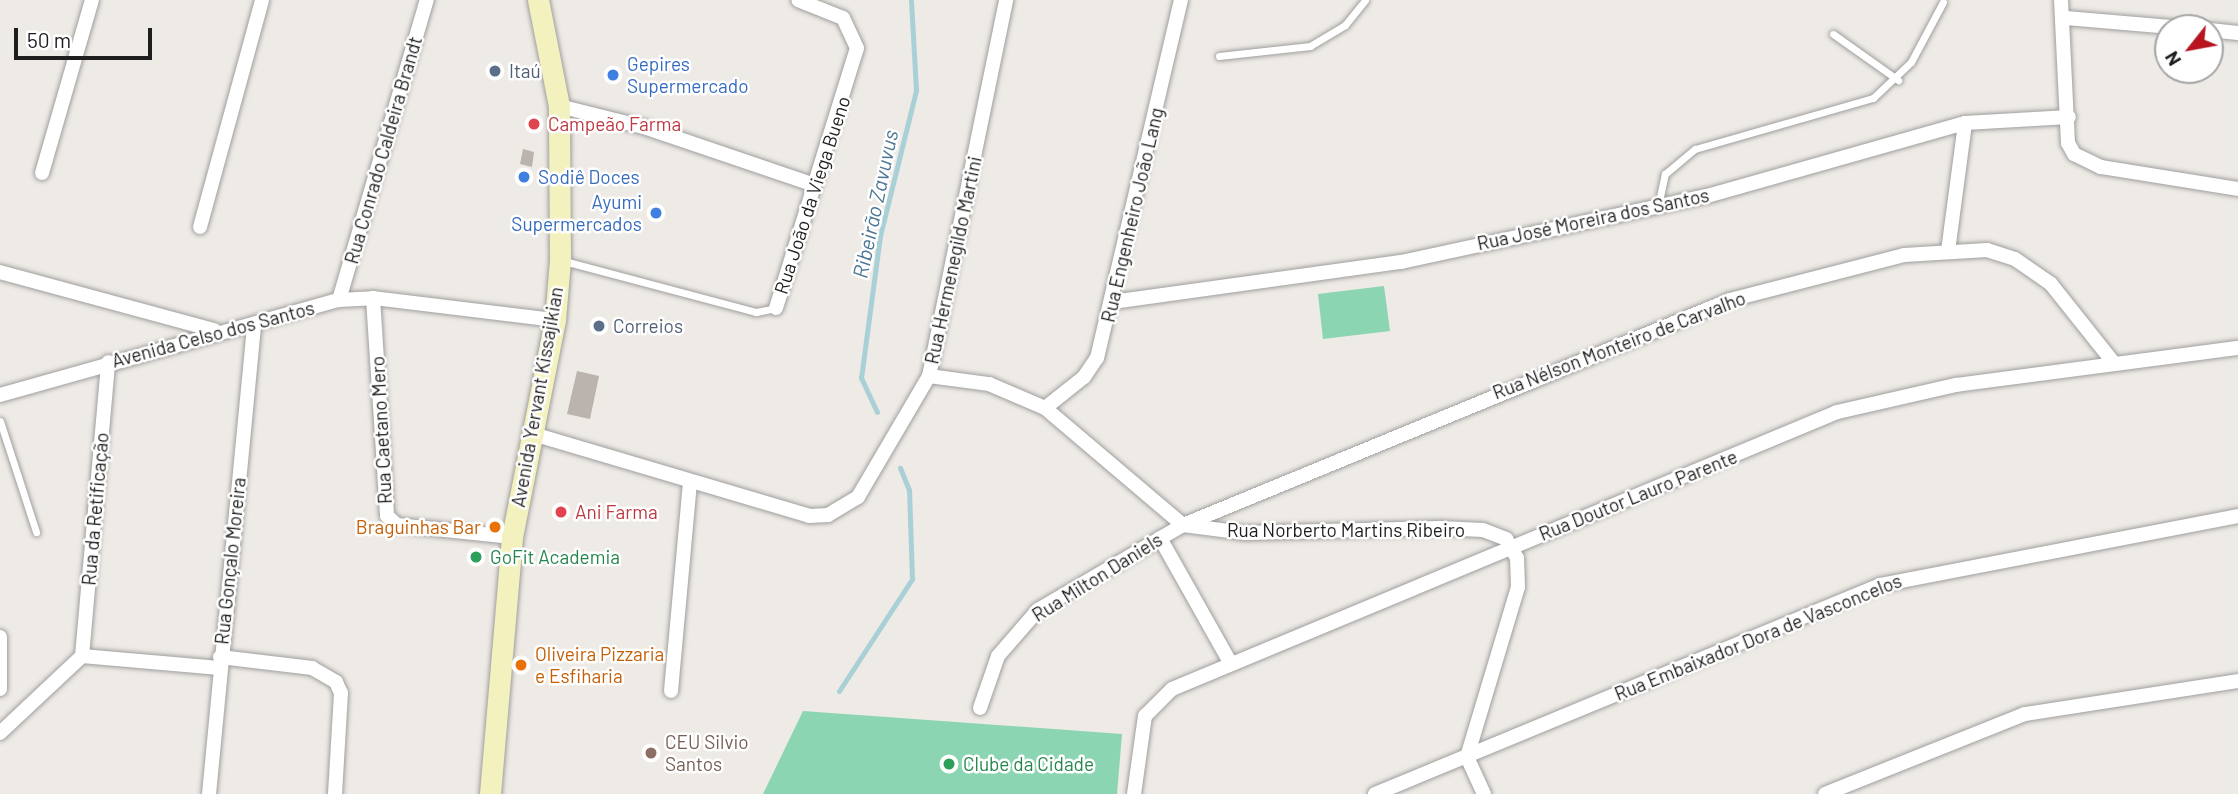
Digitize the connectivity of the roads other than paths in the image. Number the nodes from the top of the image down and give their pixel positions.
1 (92, 0) edge
2 (262, 0) edge
3 (428, 0) edge
4 (538, 0) edge
5 (798, 0) edge
6 (1006, 0) edge
7 (1181, 0) edge
8 (1365, 0) edge
9 (2061, 0) edge
10 (1943, 2) dead end
11 (2066, 18) junction
12 (2154, 26) edge
13 (1833, 34) dead end
14 (1219, 56) dead end
15 (1898, 80) junction
16 (559, 106) junction
17 (2069, 117) junction
18 (1965, 123) junction
19 (42, 173) dead end
20 (814, 185) junction
21 (2238, 189) edge
22 (1658, 206) junction
23 (200, 227) dead end
24 (1948, 251) junction
25 (560, 260) junction
26 (0, 272) edge
27 (373, 298) junction
28 (338, 300) junction
29 (1112, 302) junction
30 (776, 308) joint
31 (555, 320) junction
32 (254, 328) junction
33 (216, 330) junction
34 (2238, 348) edge
35 (108, 362) junction
36 (2113, 362) junction
37 (929, 376) junction
38 (0, 395) edge
39 (1045, 408) junction
40 (0, 421) edge
41 (533, 434) junction
42 (690, 483) junction
43 (2238, 516) edge
44 (1183, 525) junction
45 (36, 531) dead end
46 (512, 537) junction
47 (1160, 538) junction
48 (1514, 546) junction
49 (0, 637) edge
50 (82, 656) junction
51 (220, 662) junction
52 (1230, 662) junction
53 (2238, 681) edge
54 (0, 689) edge
55 (671, 691) dead end
56 (980, 708) dead end
57 (0, 733) edge
58 (1467, 757) junction
59 (209, 794) edge
60 (335, 794) edge
61 (489, 794) edge
62 (1133, 794) edge
63 (1375, 794) edge
64 (1484, 794) edge
65 (1825, 794) edge

1 - 19 street
2 - 23 street
3 - 28 street, Rua Conrado Caldeira Brandt
4 - 16 main road, Avenida Yervant Kissajikian
5 - 20 street, Rua João da Viega Bueno
6 - 37 street, Rua Hermenegildo Martini
7 - 29 street, Rua Engenheiro João Lang
8 - 14 lane
9 - 11 street
10 - 15 lane
11 - 12 street
11 - 17 street
13 - 15 lane
15 - 22 lane
16 - 20 street
16 - 25 main road, Avenida Yervant Kissajikian
17 - 18 street, Rua José Moreira dos Santos
17 - 21 street
18 - 22 street, Rua José Moreira dos Santos
18 - 24 street
20 - 30 street, Rua João da Viega Bueno
22 - 29 street, Rua José Moreira dos Santos
24 - 36 street, Rua Nélson Monteiro de Carvalho
24 - 44 street, Rua Nélson Monteiro de Carvalho
25 - 30 lane, Rua João da Viega Bueno
25 - 31 main road, Avenida Yervant Kissajikian
26 - 33 street
27 - 28 street, Avenida Celso dos Santos
27 - 31 street, Avenida Celso dos Santos
27 - 46 street, Rua Caetano Mero
28 - 32 street, Avenida Celso dos Santos
29 - 39 street, Rua Engenheiro João Lang
31 - 41 main road, Avenida Yervant Kissajikian
32 - 33 street, Avenida Celso dos Santos
32 - 51 street, Rua Gonçalo Moreira
33 - 35 street, Avenida Celso dos Santos
34 - 36 street, Rua Doutor Lauro Parente
35 - 38 street, Avenida Celso dos Santos
35 - 50 street, Rua da Retificação
36 - 48 street, Rua Doutor Lauro Parente
37 - 39 street
37 - 42 street, Rua Hermenegildo Martini
39 - 44 street
40 - 45 lane
41 - 42 street, Rua Hermenegildo Martini
41 - 46 main road, Avenida Yervant Kissajikian
42 - 55 street
43 - 58 street, Rua Embaixador Dora de Vasconcelos
44 - 47 street, Rua Milton Daniels
44 - 48 street, Rua Norberto Martins Ribeiro
46 - 61 main road, Avenida Yervant Kissajikian
47 - 52 street
47 - 56 street, Rua Milton Daniels
48 - 52 street, Rua Doutor Lauro Parente
48 - 58 street
49 - 54 street
50 - 51 street
50 - 57 street
51 - 59 street, Rua Gonçalo Moreira
51 - 60 street
52 - 62 street, Rua Doutor Lauro Parente
53 - 65 street
58 - 63 street, Rua Embaixador Dora de Vasconcelos
58 - 64 street

